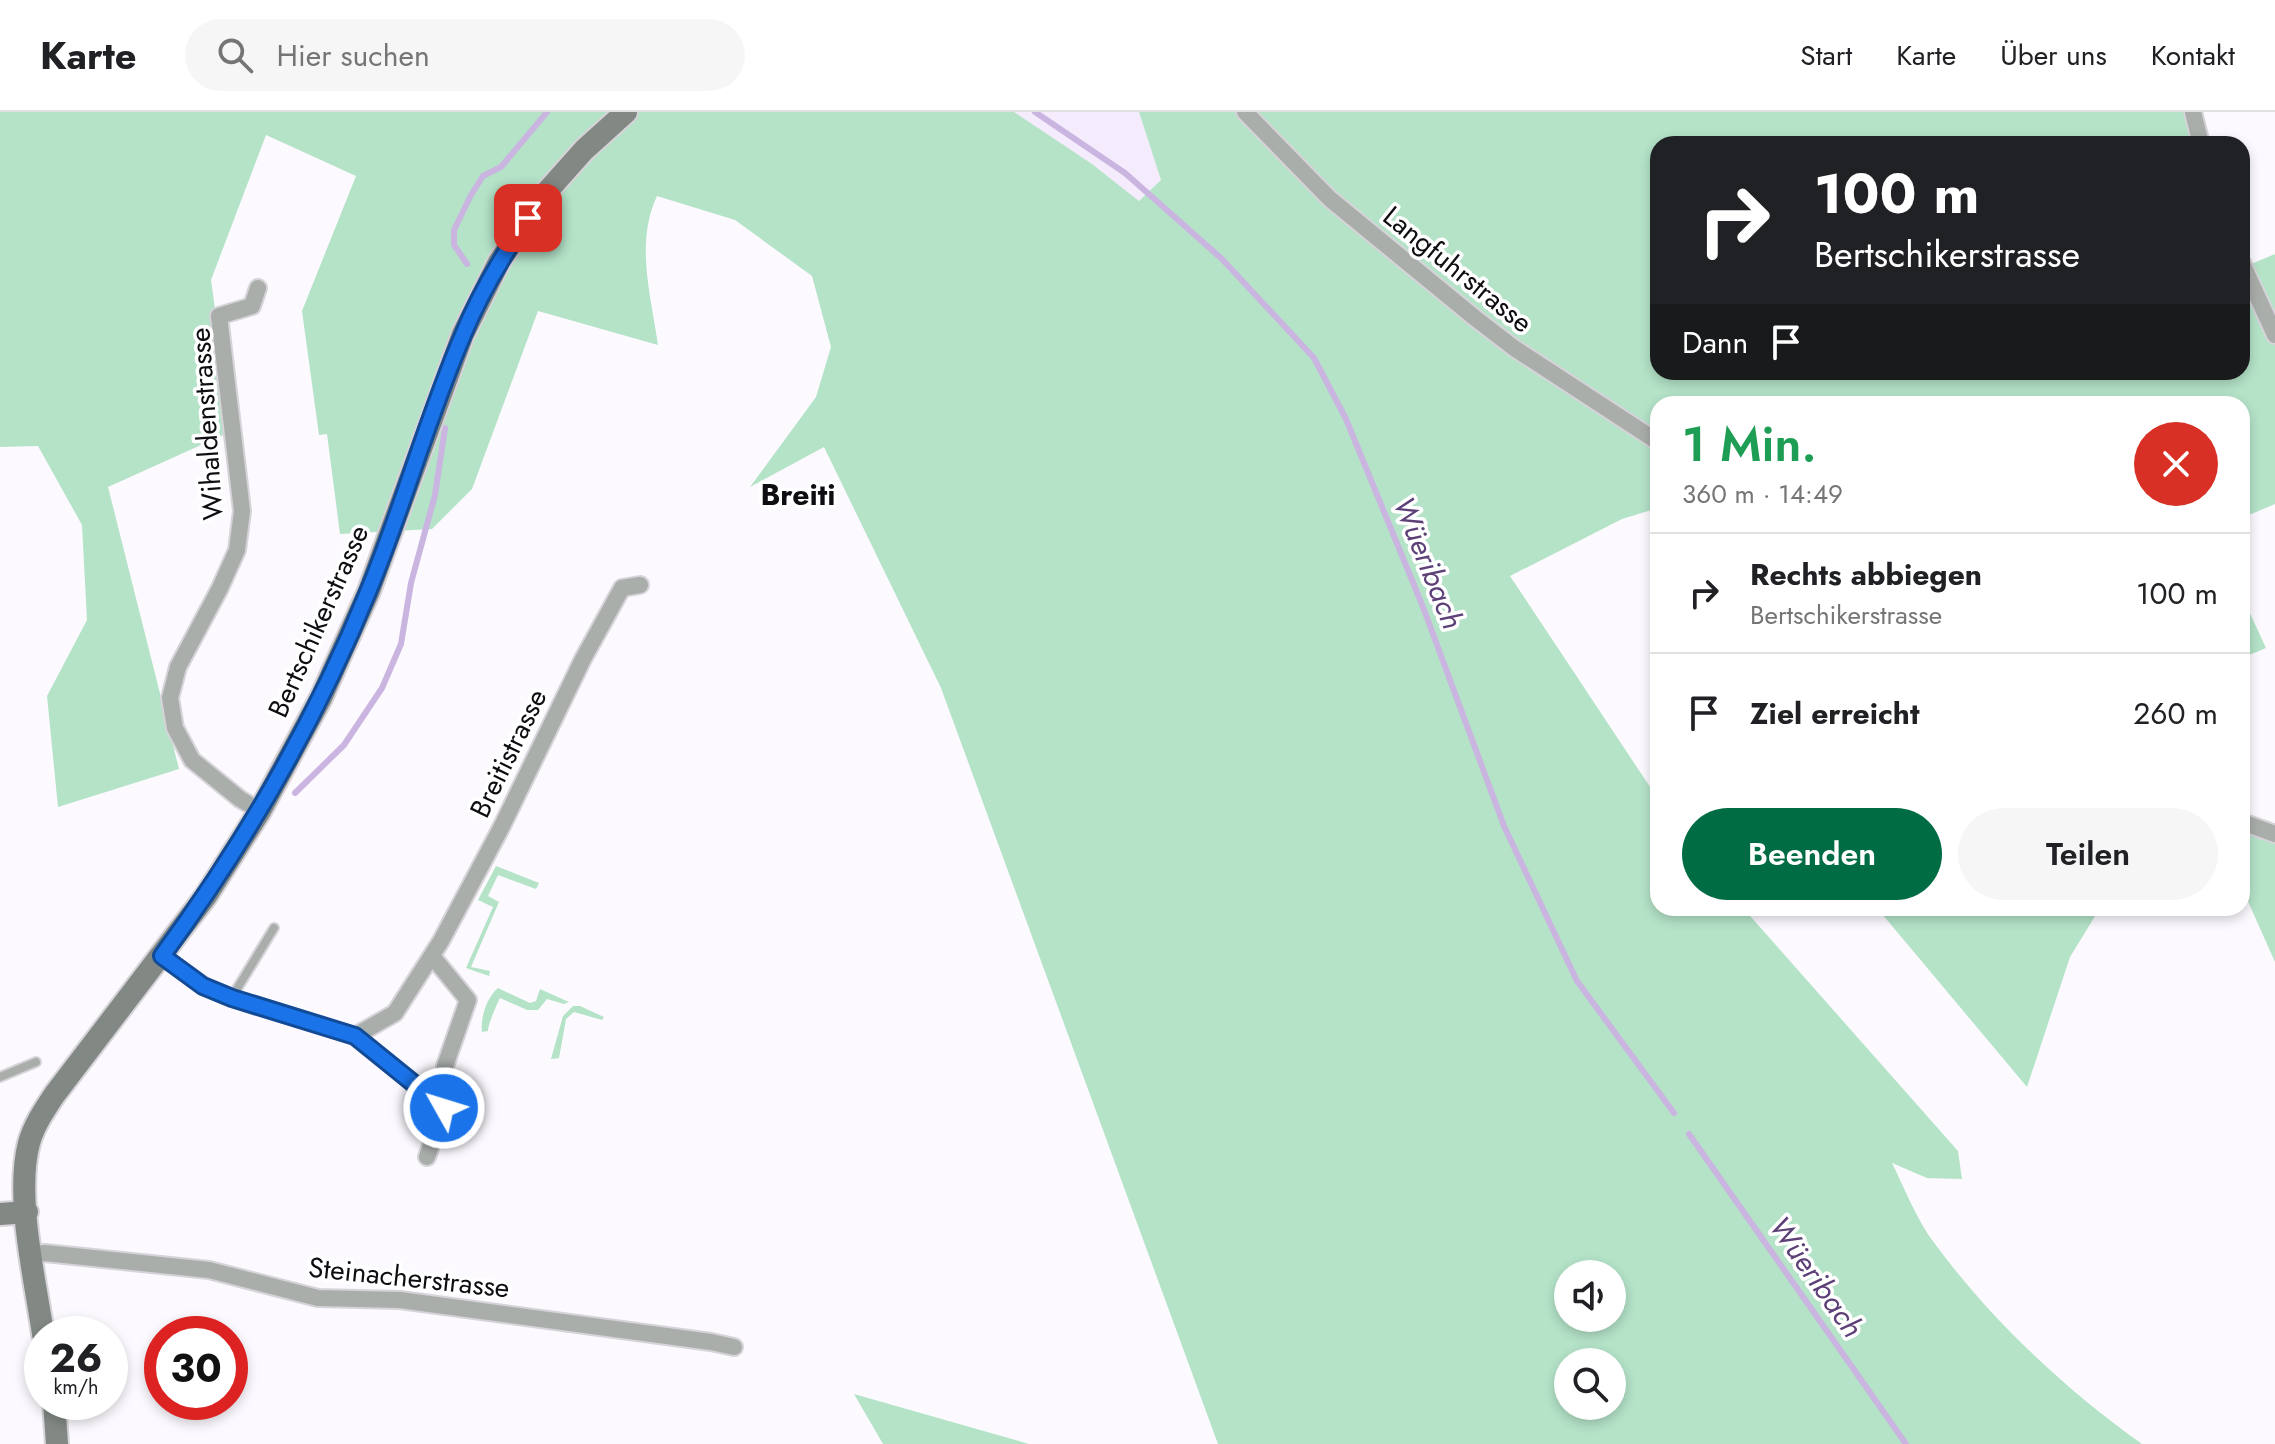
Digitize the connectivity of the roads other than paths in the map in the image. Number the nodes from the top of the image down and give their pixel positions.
1 (626, 112) edge
2 (1245, 112) edge
3 (2193, 112) edge
4 (2199, 136) edge
5 (2250, 280) edge
6 (258, 288) dead end
7 (2275, 335) edge
8 (1650, 437) edge
9 (640, 585) dead end
10 (260, 811) junction
11 (2250, 825) edge
12 (2275, 834) edge
13 (274, 928) dead end
14 (162, 956) junction
15 (432, 956) junction
16 (232, 998) junction
17 (355, 1036) junction
18 (36, 1062) dead end
19 (445, 1066) dead end
20 (0, 1077) edge
21 (427, 1157) dead end
22 (27, 1212) junction
23 (0, 1214) edge
24 (31, 1254) junction
25 (40, 1316) edge
26 (734, 1347) dead end
27 (55, 1420) edge
28 (57, 1444) edge

1 - 10 street, Bertschikerstrasse
2 - 8 street, Langfuhrstrasse
3 - 4 street
5 - 7 street
6 - 10 street, Wihaldenstrasse
9 - 15 street, Breitistrasse
10 - 14 street, Bertschikerstrasse
11 - 12 street
13 - 16 lane
14 - 16 street
14 - 22 street, Bertschikerstrasse
15 - 17 street, Breitistrasse
15 - 19 street
16 - 17 street
17 - 21 street
18 - 20 lane
22 - 23 street
22 - 24 street
24 - 25 street
24 - 26 street, Steinacherstrasse
27 - 28 street

